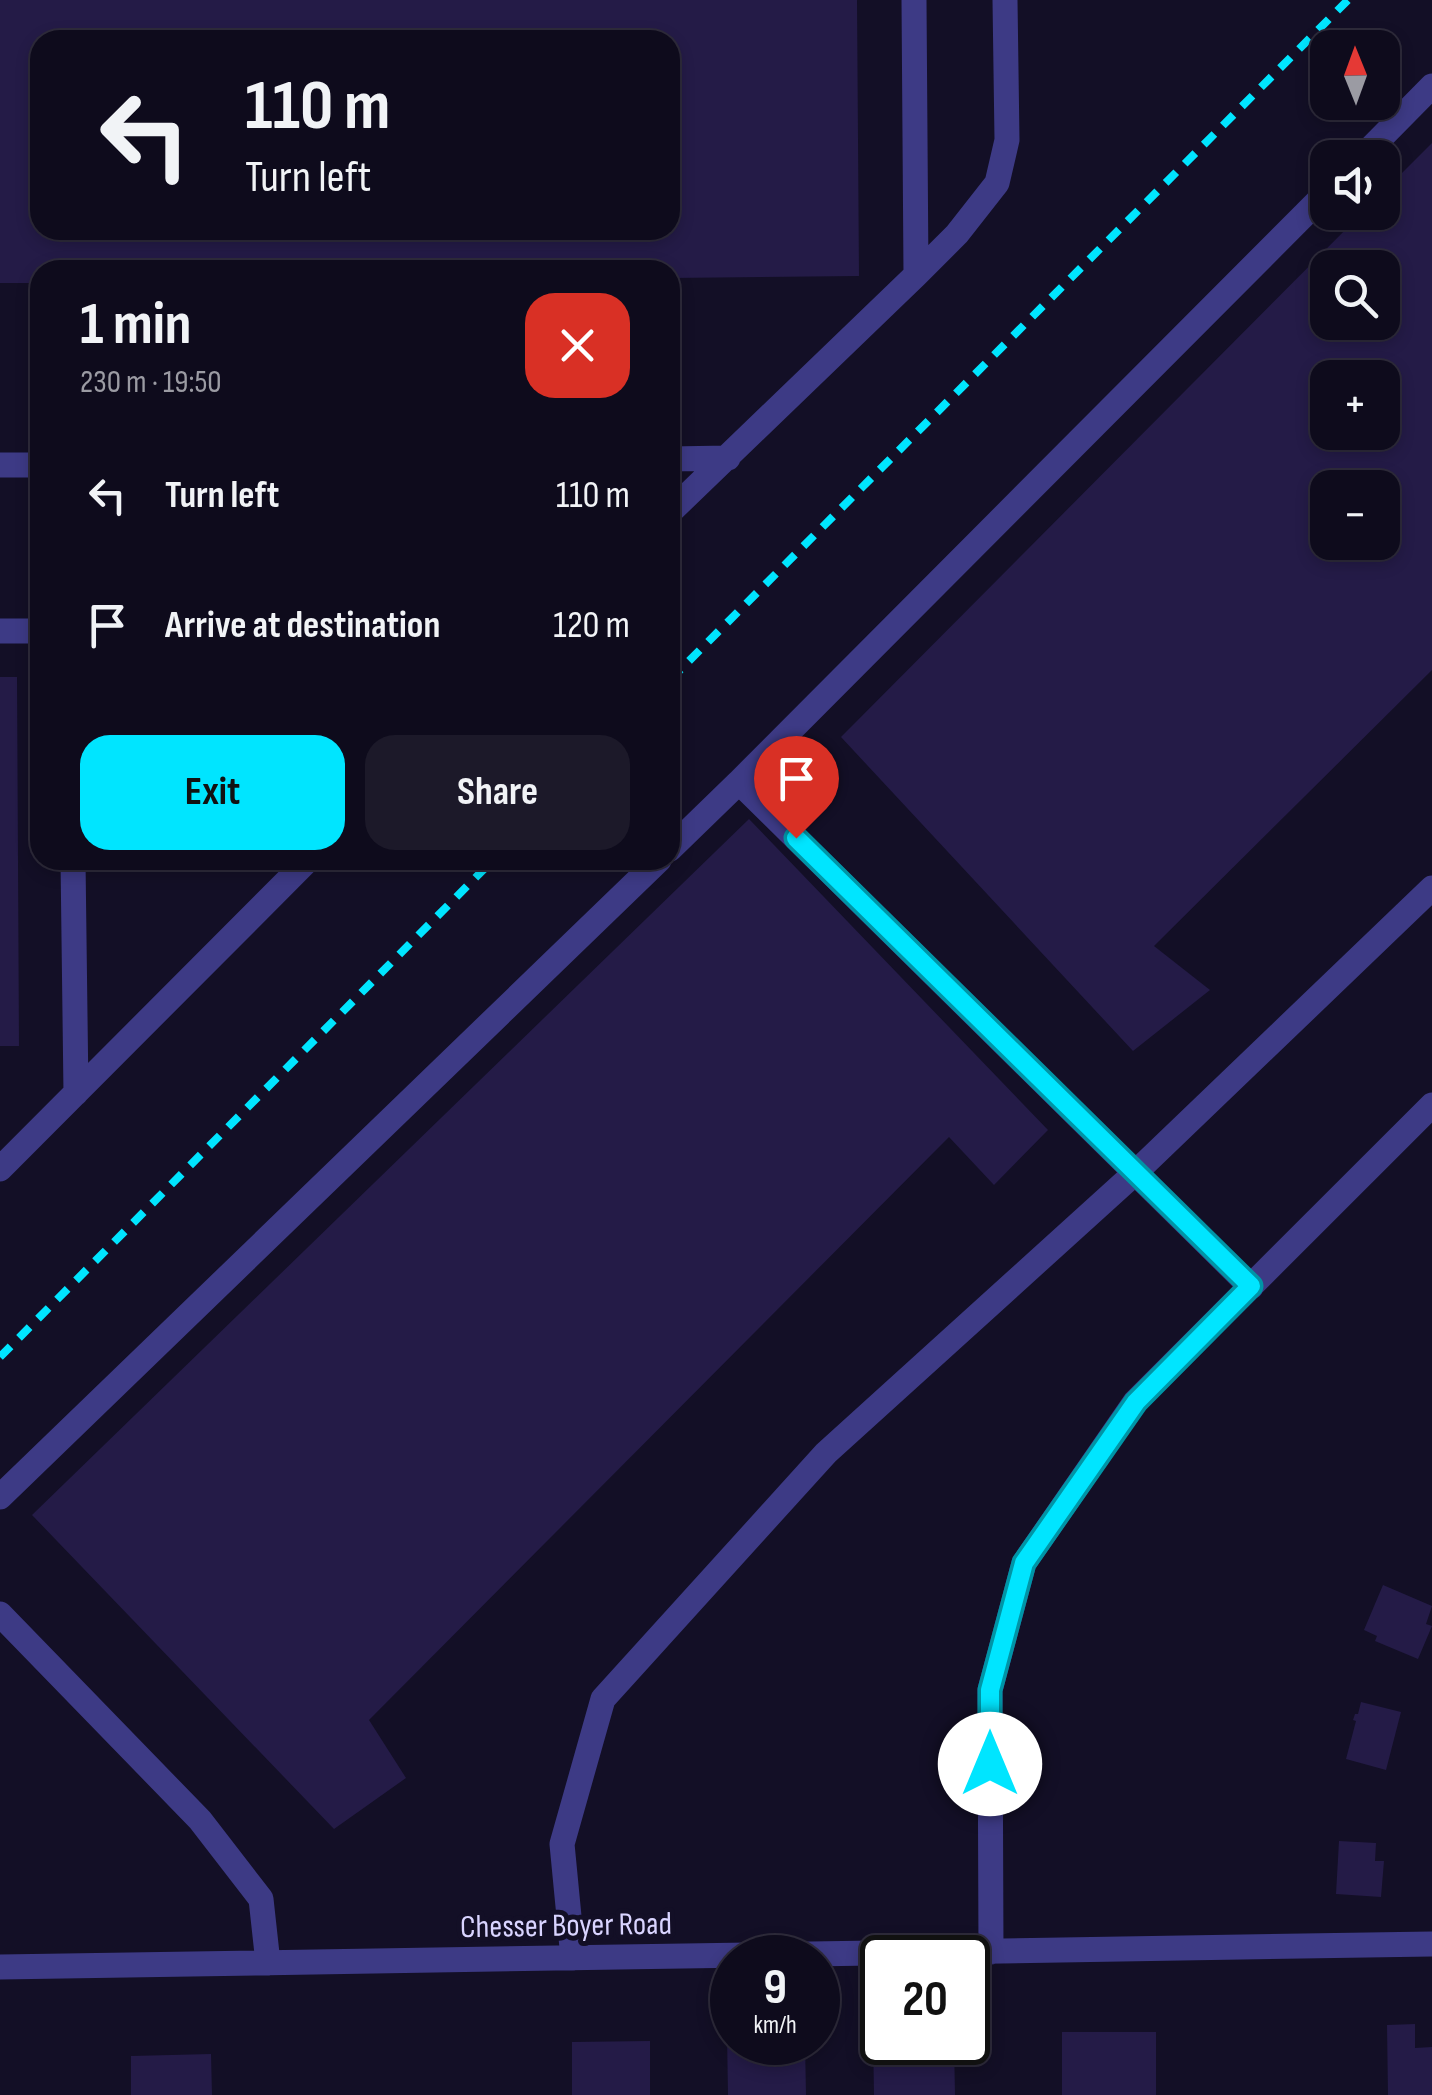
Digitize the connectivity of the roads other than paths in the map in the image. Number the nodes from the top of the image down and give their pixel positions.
1 (914, 0) edge
2 (1005, 0) edge
3 (1432, 86) edge
4 (1379, 140) edge
5 (1310, 209) edge
6 (916, 275) junction
7 (728, 458) junction
8 (680, 459) edge
9 (0, 465) edge
10 (30, 465) edge
11 (680, 503) edge
12 (0, 631) edge
13 (30, 631) edge
14 (740, 782) junction
15 (680, 839) edge
16 (73, 870) edge
17 (298, 870) edge
18 (649, 870) edge
19 (1432, 888) edge
20 (76, 1093) junction
21 (1432, 1104) edge
22 (0, 1169) edge
23 (1135, 1173) junction
24 (1251, 1286) junction
25 (0, 1497) edge
26 (0, 1614) edge
27 (1432, 1944) edge
28 (991, 1952) junction
29 (573, 1958) junction
30 (268, 1963) junction
31 (0, 1967) edge

1 - 6 street
2 - 6 street
3 - 4 street
5 - 14 street
6 - 7 street
7 - 8 street
7 - 11 street
9 - 10 street
12 - 13 street
14 - 15 street
14 - 23 street
16 - 20 street
17 - 20 street
18 - 25 street
19 - 23 street
20 - 22 street
21 - 24 street
23 - 24 street
23 - 29 street
24 - 28 street
26 - 30 street
27 - 28 street, Chesser Boyer Road
28 - 29 street, Chesser Boyer Road
29 - 30 street, Chesser Boyer Road
30 - 31 street, Chesser Boyer Road

